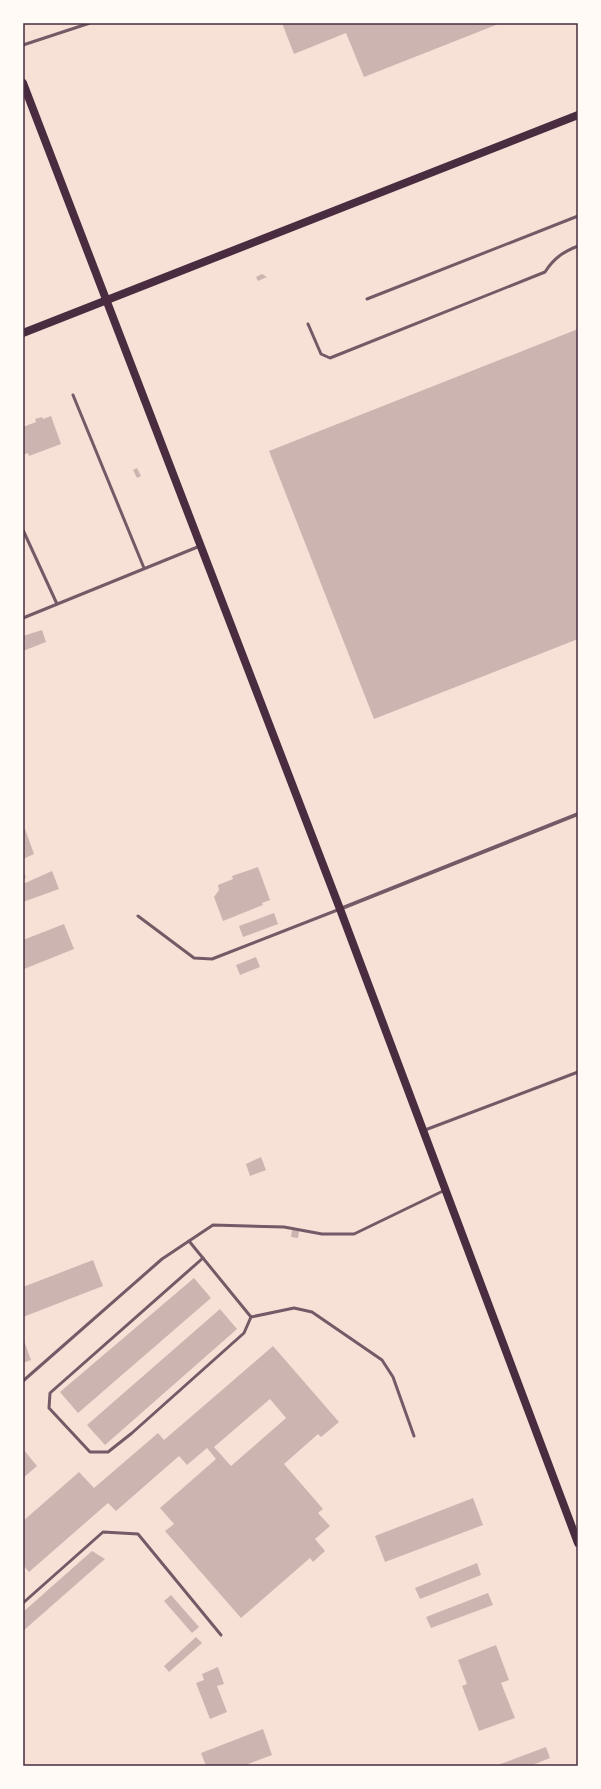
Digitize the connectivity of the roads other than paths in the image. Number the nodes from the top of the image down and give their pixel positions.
1 (90, 23) edge
2 (23, 45) edge
3 (23, 83) edge
4 (578, 115) edge
5 (578, 216) edge
6 (578, 246) edge
7 (368, 300) dead end
8 (106, 301) junction
9 (308, 324) dead end
10 (23, 333) edge
11 (73, 395) dead end
12 (23, 530) edge
13 (200, 546) junction
14 (144, 568) junction
15 (57, 604) junction
16 (23, 618) edge
17 (578, 814) edge
18 (340, 909) junction
19 (138, 916) dead end
20 (578, 1072) edge
21 (423, 1130) junction
22 (445, 1190) junction
23 (189, 1241) junction
24 (203, 1258) junction
25 (251, 1317) junction
26 (23, 1381) edge
27 (414, 1436) dead end
28 (578, 1544) edge
29 (23, 1603) edge
30 (221, 1635) dead end

1 - 2 lane
3 - 8 main road
4 - 8 main road
5 - 7 lane
6 - 9 lane
8 - 10 main road
8 - 13 main road
11 - 14 lane
12 - 15 lane
13 - 14 lane
13 - 18 main road
14 - 15 lane
15 - 16 lane
17 - 18 street
18 - 19 lane
18 - 21 main road
20 - 21 lane
21 - 22 main road
22 - 23 lane
22 - 28 main road
23 - 24 lane
23 - 26 lane
24 - 25 lane
24 - 25 lane
25 - 27 lane
29 - 30 lane

